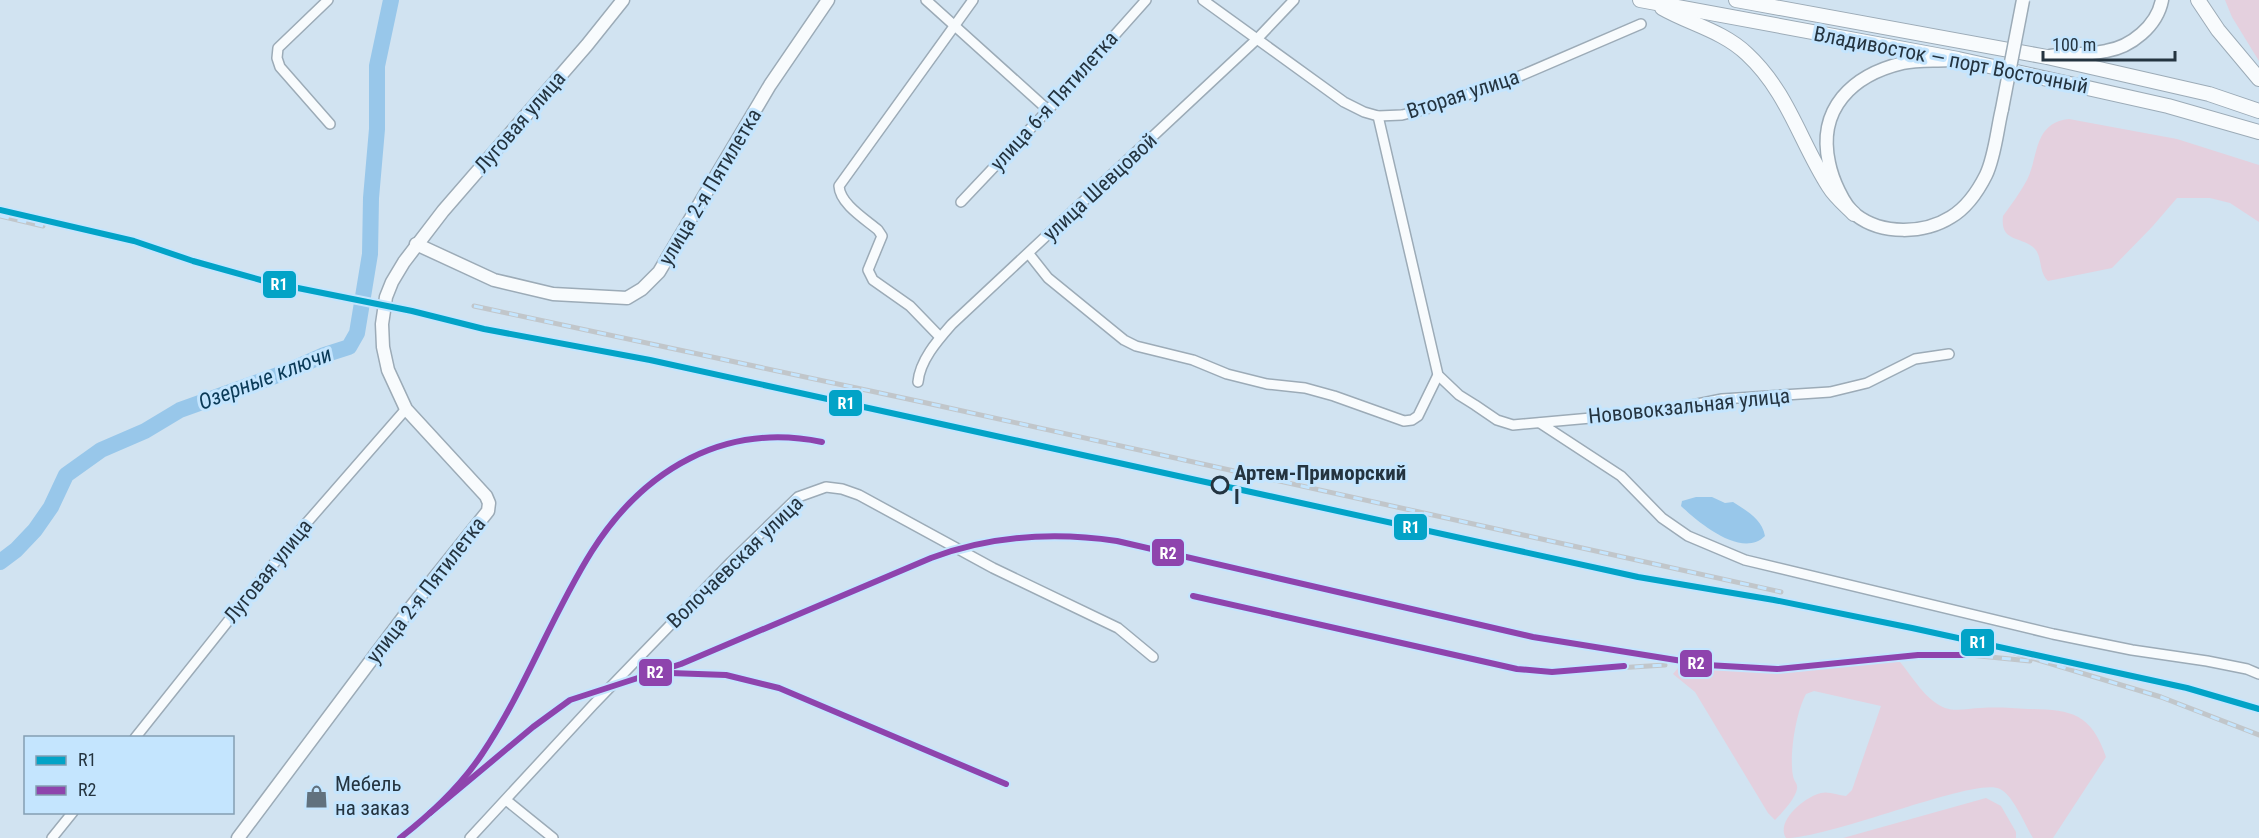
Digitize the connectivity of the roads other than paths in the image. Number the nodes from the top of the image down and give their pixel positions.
1 (328, 0) edge
2 (623, 0) edge
3 (828, 0) edge
4 (926, 0) edge
5 (974, 0) edge
6 (1146, 0) edge
7 (1203, 0) edge
8 (1294, 0) edge
9 (1736, 0) edge
10 (2023, 0) edge
11 (2162, 0) edge
12 (2198, 0) edge
13 (1644, 1) edge
14 (1641, 24) dead end
15 (955, 25) junction
16 (1257, 39) junction
17 (2047, 57) junction
18 (1958, 59) junction
19 (2259, 79) edge
20 (1048, 110) junction
21 (2259, 111) edge
22 (1378, 116) junction
23 (330, 124) dead end
24 (2259, 132) edge
25 (961, 202) dead end
26 (1854, 214) junction
27 (416, 244) junction
28 (1029, 254) junction
29 (940, 338) junction
30 (1949, 354) dead end
31 (1438, 375) junction
32 (918, 382) dead end
33 (406, 409) junction
34 (1540, 423) junction
35 (1153, 657) dead end
36 (2259, 674) edge
37 (137, 736) edge
38 (506, 800) junction
39 (72, 814) edge
40 (52, 838) edge
41 (238, 838) edge
42 (470, 838) edge
43 (553, 838) edge

1 - 23 street
2 - 27 main road, Луговая улица
3 - 27 main road, улица 2-я Пятилетка
4 - 15 street
5 - 15 street
6 - 20 street, улица 6-я Пятилетка
7 - 16 street, Вторая улица
8 - 16 street, улица Шевцовой
9 - 17 highway, Владивосток — порт Восточный
10 - 26 main road, bridge
11 - 17 main road
12 - 19 highway
13 - 18 highway, Владивосток — порт Восточный
13 - 26 highway
14 - 22 street, Вторая улица
15 - 20 street
15 - 29 street
16 - 22 street, Вторая улица
16 - 28 street, улица Шевцовой
17 - 21 highway, Владивосток — порт Восточный
18 - 24 highway, Владивосток — порт Восточный
18 - 26 main road
20 - 25 street, улица 6-я Пятилетка
22 - 31 street
27 - 33 main road, улица 2-я Пятилетка
28 - 29 street, улица Шевцовой
28 - 31 street
29 - 32 street, улица Шевцовой
30 - 34 street, Нововокзальная улица
31 - 34 street, Нововокзальная улица
33 - 37 street, Луговая улица
33 - 41 main road, улица 2-я Пятилетка
34 - 36 street
35 - 38 street, Волочаевская улица
38 - 42 street, Волочаевская улица
38 - 43 street
39 - 40 street

